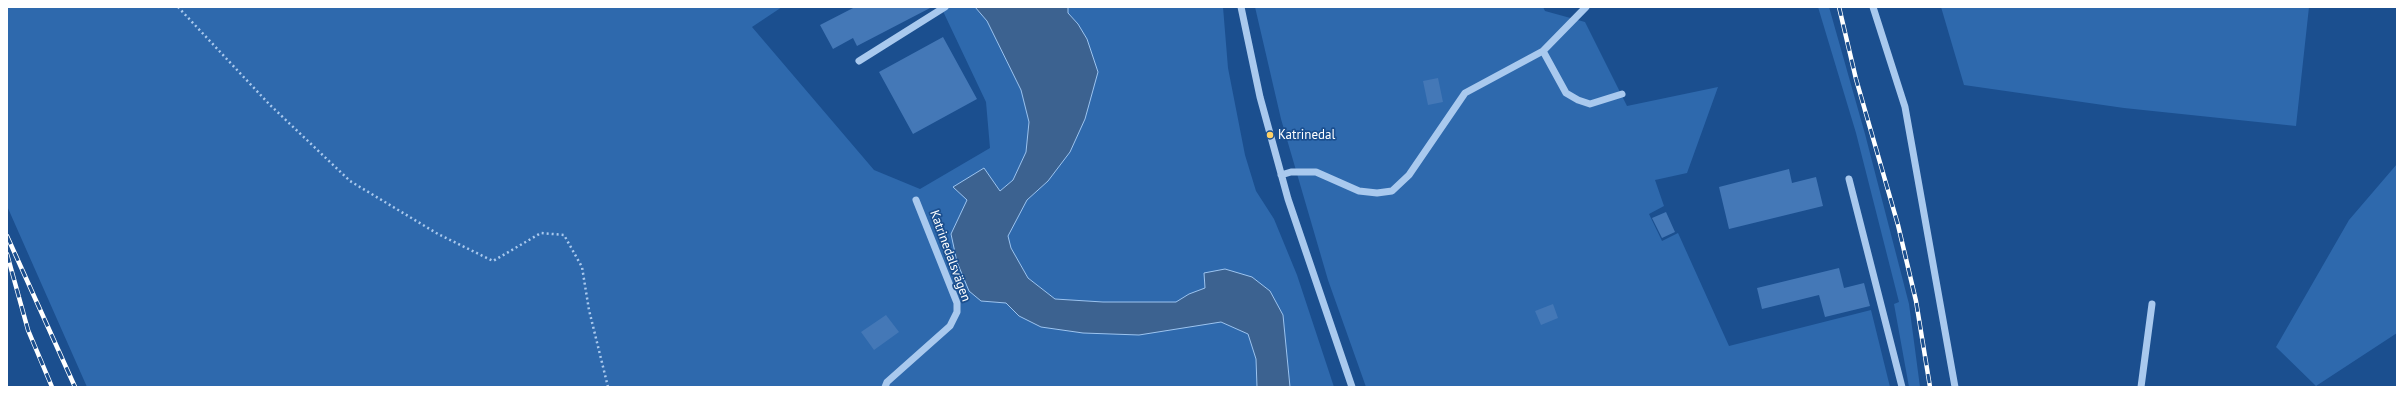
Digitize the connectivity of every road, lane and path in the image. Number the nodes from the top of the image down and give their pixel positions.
1 (178, 7) edge
2 (945, 7) edge
3 (1241, 7) edge
4 (1586, 7) edge
5 (1873, 7) edge
6 (1543, 51) junction
7 (859, 61) dead end
8 (1622, 94) dead end
9 (1281, 175) junction
10 (1849, 179) dead end
11 (916, 200) dead end
12 (2152, 304) dead end
13 (608, 387) edge
14 (885, 387) edge
15 (1352, 387) edge
16 (1902, 387) edge
17 (1955, 387) edge
18 (2141, 387) edge

1 - 13 path
2 - 7 street
3 - 9 street
4 - 6 street
5 - 17 street
6 - 8 street
6 - 9 street
9 - 15 street
10 - 16 street
11 - 14 street, Katrinedalsvägen
12 - 18 street

